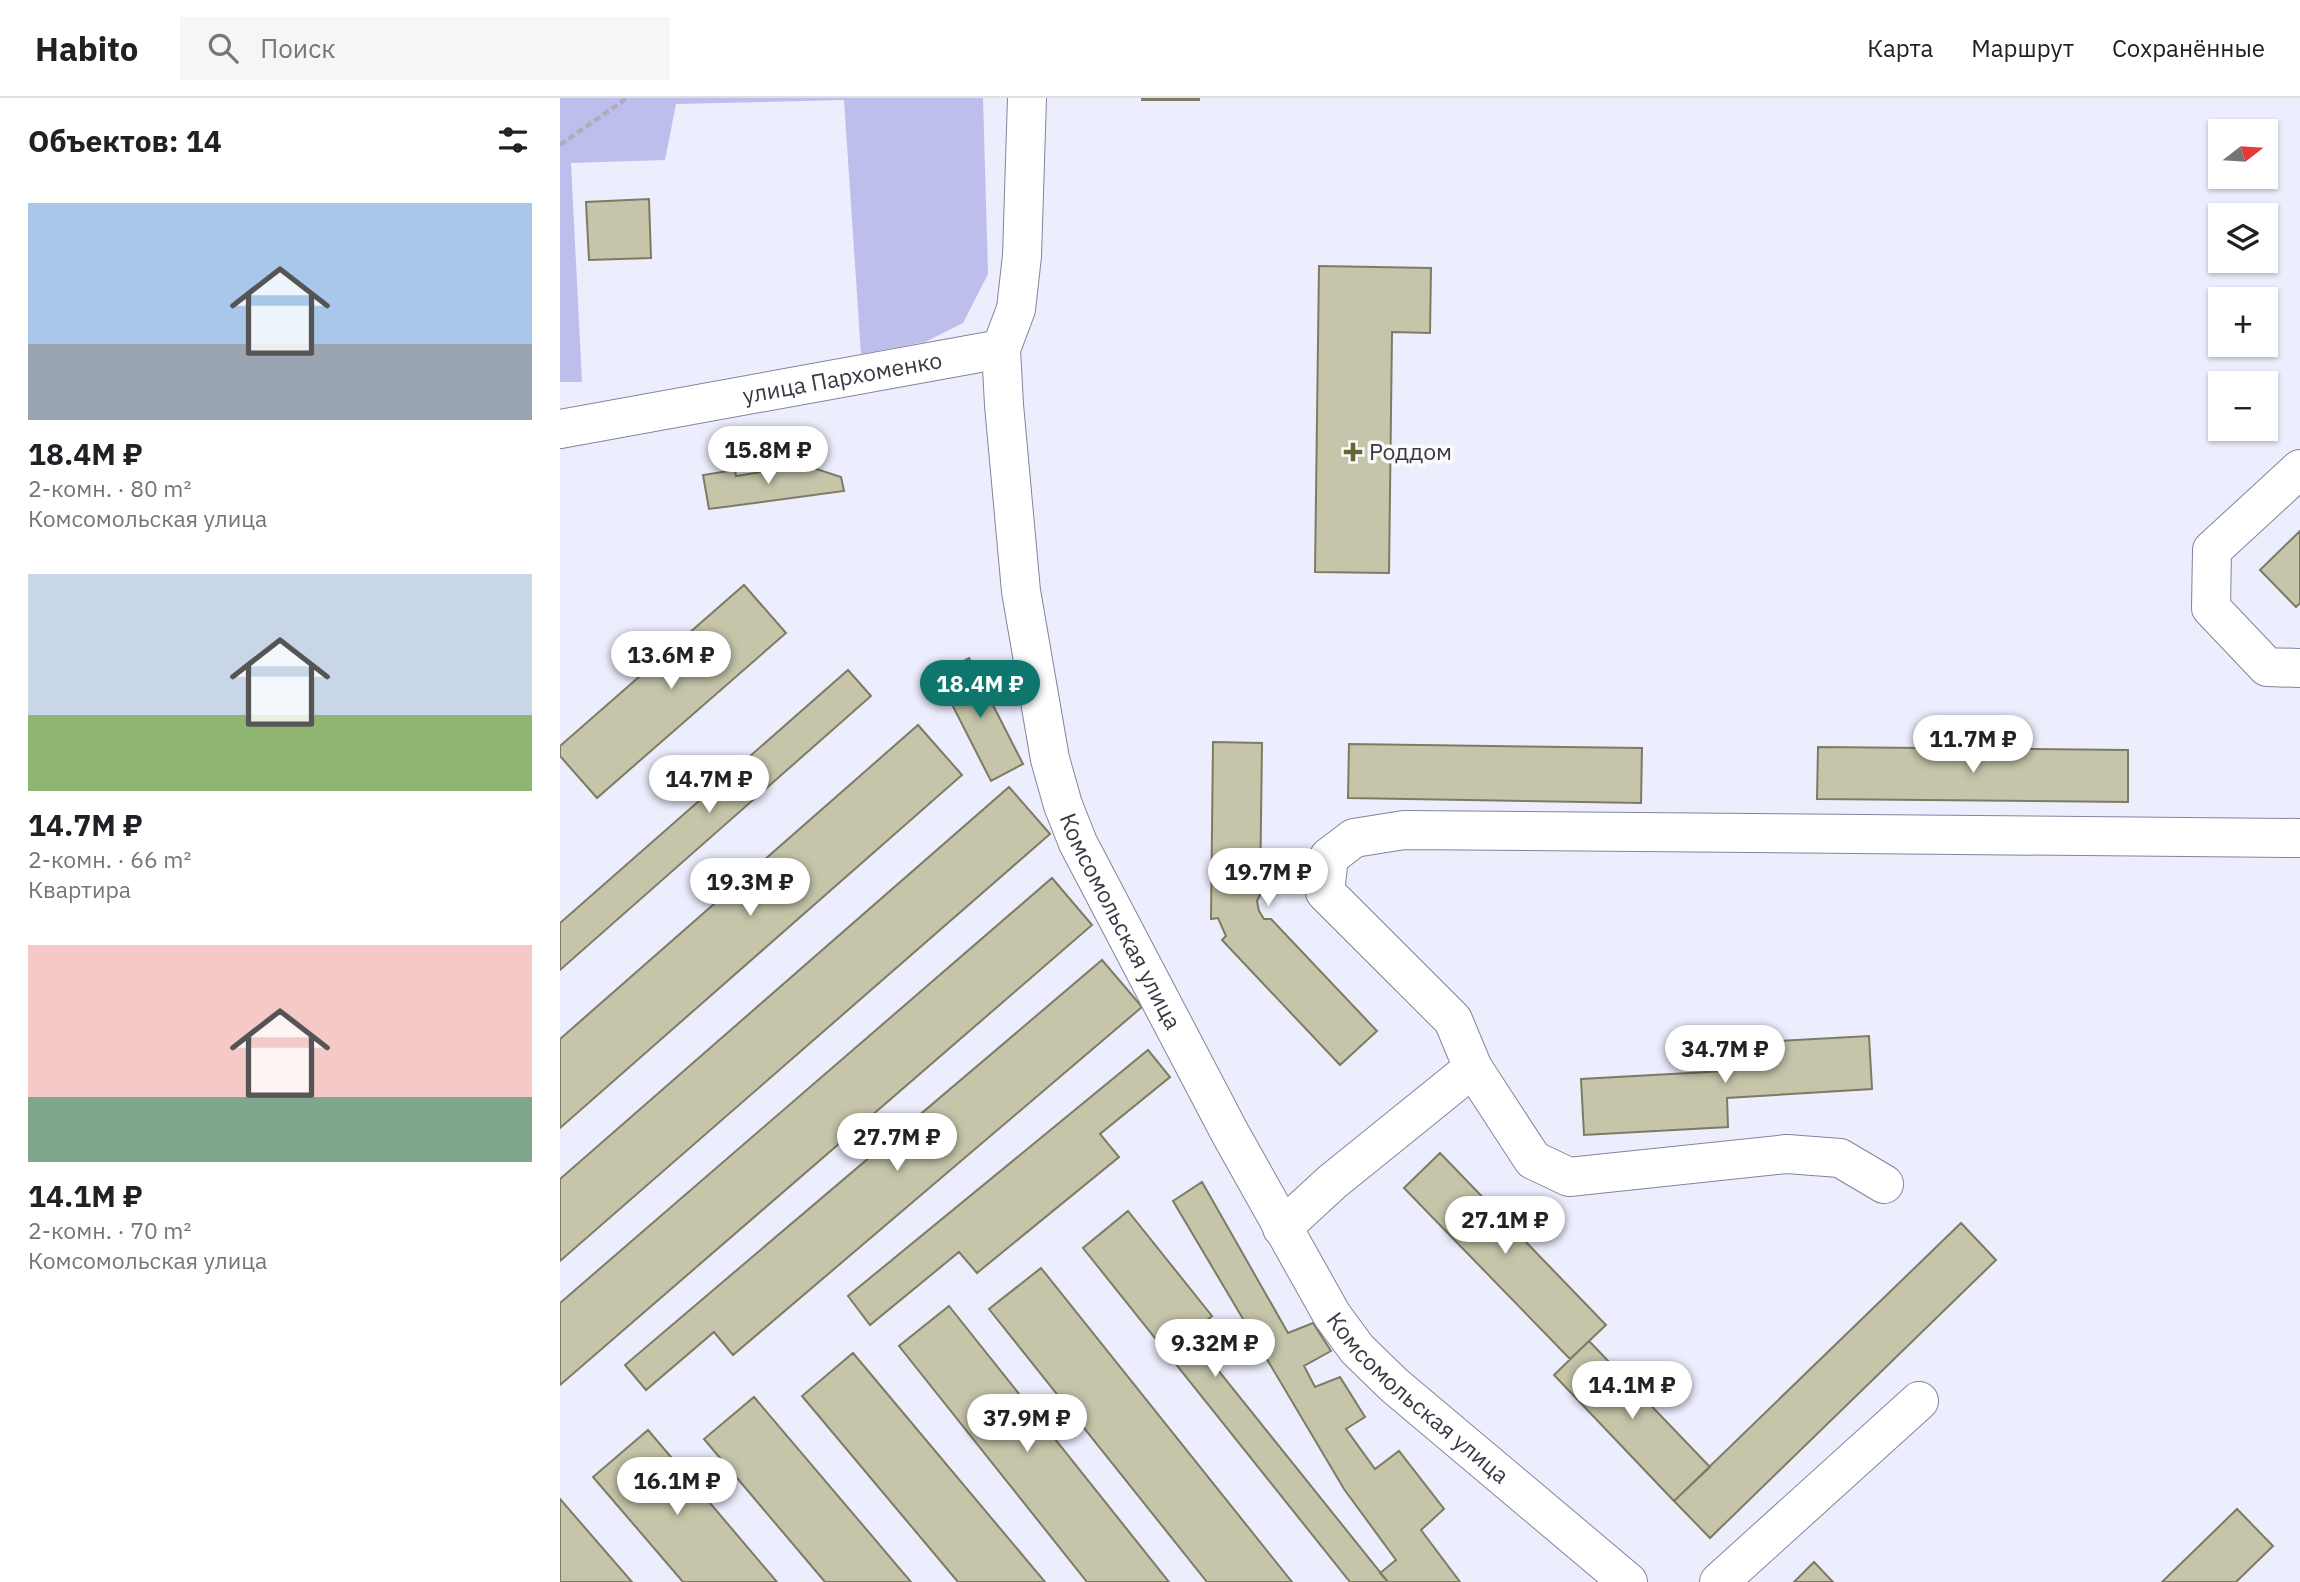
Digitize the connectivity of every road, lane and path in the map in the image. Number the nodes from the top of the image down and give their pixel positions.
1 (627, 98) edge
2 (1027, 98) edge
3 (560, 145) edge
4 (1001, 349) junction
5 (560, 429) edge
6 (2300, 469) edge
7 (2300, 668) edge
8 (2300, 838) edge
9 (1473, 1068) junction
10 (1884, 1184) dead end
11 (1282, 1228) junction
12 (1919, 1401) dead end
13 (1628, 1582) edge
14 (1719, 1582) edge

1 - 3 path
2 - 4 street, Комсомольская улица
4 - 5 street, улица Пархоменко
4 - 11 street, Комсомольская улица
6 - 7 street
8 - 9 street
9 - 10 street
9 - 11 street
11 - 13 street, Комсомольская улица
12 - 14 street

